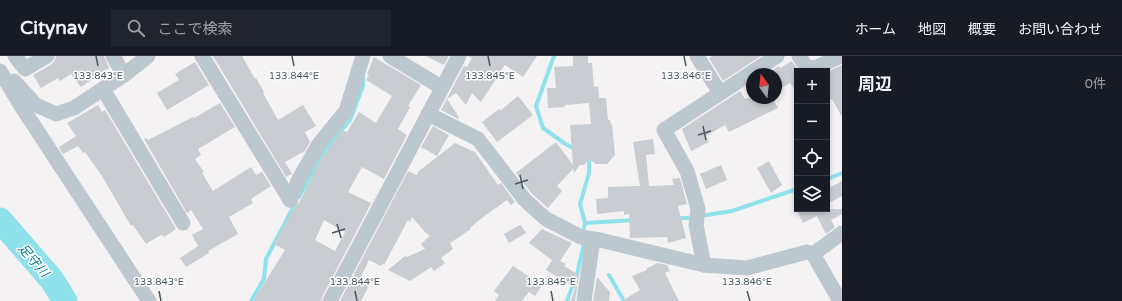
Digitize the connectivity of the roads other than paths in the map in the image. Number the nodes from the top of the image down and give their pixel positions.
1 (15, 56) edge
2 (47, 56) edge
3 (113, 56) edge
4 (148, 56) edge
5 (202, 56) edge
6 (363, 56) edge
7 (390, 56) edge
8 (459, 56) edge
9 (696, 56) edge
10 (777, 56) edge
11 (799, 56) edge
12 (834, 59) edge
13 (0, 65) edge
14 (0, 71) edge
15 (124, 75) junction
16 (441, 88) junction
17 (103, 89) junction
18 (720, 93) junction
19 (428, 114) junction
20 (183, 223) dead end
21 (842, 233) edge
22 (587, 238) junction
23 (813, 254) junction
24 (704, 265) junction
25 (149, 301) edge
26 (330, 301) edge
27 (584, 301) edge
28 (840, 301) edge

1 - 2 street
3 - 15 street
4 - 15 street
5 - 6 street
7 - 16 street
8 - 16 street
9 - 18 street
10 - 18 street
11 - 12 street
13 - 17 street
14 - 25 street
15 - 17 street
16 - 19 street
17 - 20 street
18 - 24 street
19 - 22 street
19 - 26 street
21 - 23 street
22 - 24 street
22 - 27 street
23 - 24 street
23 - 28 street

